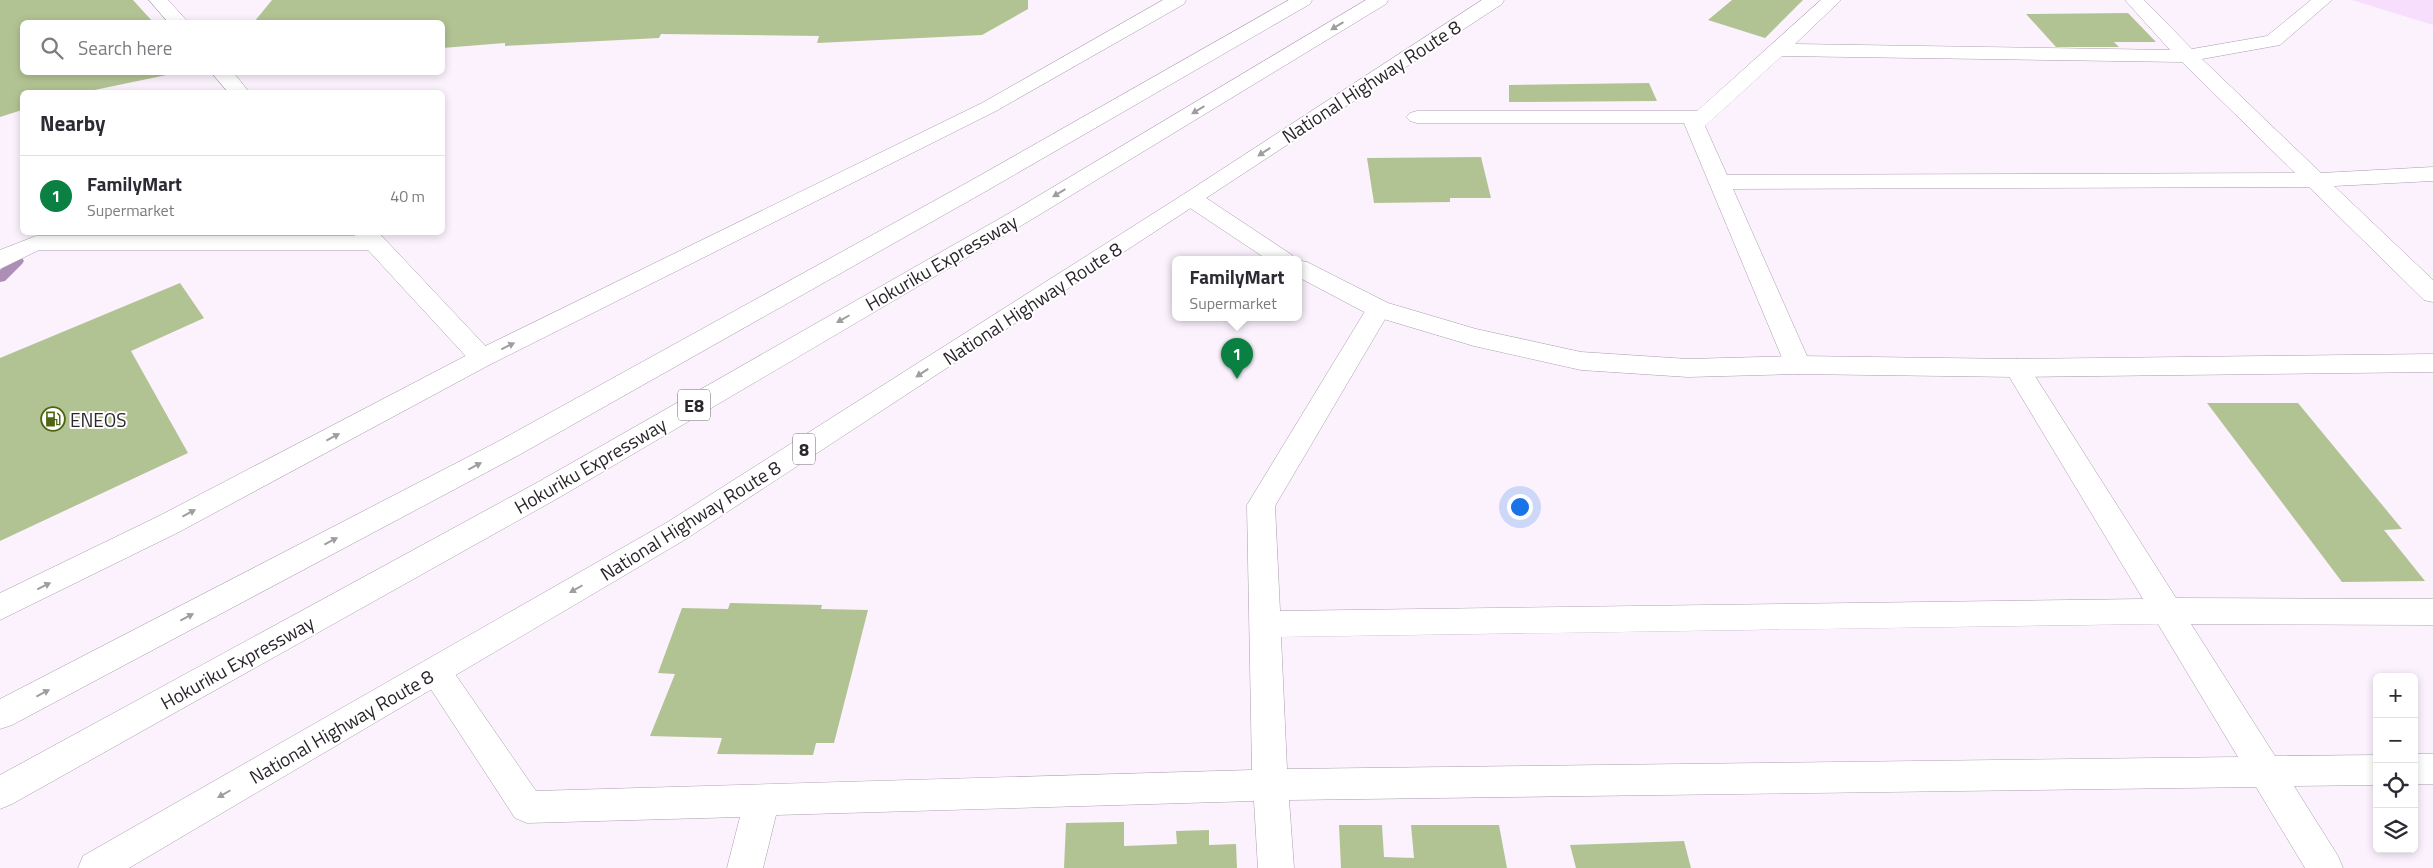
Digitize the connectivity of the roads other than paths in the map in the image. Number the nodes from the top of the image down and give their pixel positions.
1 (158, 0) edge
2 (1177, 0) edge
3 (1303, 0) edge
4 (1379, 0) edge
5 (1495, 0) edge
6 (1832, 0) edge
7 (2134, 0) edge
8 (2323, 0) edge
9 (176, 20) edge
10 (1776, 50) junction
11 (2187, 56) junction
12 (224, 75) edge
13 (237, 90) edge
14 (1417, 117) dead end
15 (1703, 117) junction
16 (2433, 174) edge
17 (2314, 180) junction
18 (1719, 182) junction
19 (1192, 199) junction
20 (369, 238) edge
21 (1278, 256) edge
22 (0, 261) edge
23 (1302, 270) edge
24 (2433, 294) edge
25 (1379, 309) junction
26 (482, 358) junction
27 (2433, 363) edge
28 (1798, 365) junction
29 (2017, 368) junction
30 (0, 607) edge
31 (2168, 611) junction
32 (2433, 612) edge
33 (1264, 624) junction
34 (435, 671) junction
35 (0, 715) edge
36 (2418, 769) edge
37 (2433, 769) edge
38 (2373, 770) edge
39 (2265, 771) junction
40 (1270, 785) junction
41 (0, 793) edge
42 (762, 800) junction
43 (96, 868) edge
44 (745, 868) edge
45 (1276, 868) edge
46 (2325, 868) edge

1 - 9 main road
26 -> 2 main road
35 -> 3 main road
4 -> 41 main road, Hokuriku Expressway / E8
5 -> 19 main road, National Highway Route 8 / 8
6 - 10 main road
7 - 11 main road
8 - 11 main road
10 - 11 main road
10 - 15 main road
11 - 17 main road
12 - 13 main road
14 - 15 main road
15 - 18 main road
16 - 17 main road
17 - 18 main road
17 - 24 main road
18 - 28 main road
19 - 21 main road
19 -> 34 main road, National Highway Route 8 / 8
20 - 22 main road
20 - 26 main road
23 - 25 main road
25 - 28 main road
25 - 33 main road
30 -> 26 main road
27 - 29 main road
28 - 29 main road
29 - 31 main road
31 - 32 main road
31 - 33 main road
31 - 39 main road
33 - 40 main road
34 - 42 main road
34 -> 43 main road, National Highway Route 8 / 8
36 - 37 main road
38 - 39 main road
39 - 40 main road
39 - 46 main road
40 - 42 main road
40 - 45 main road
42 - 44 main road

